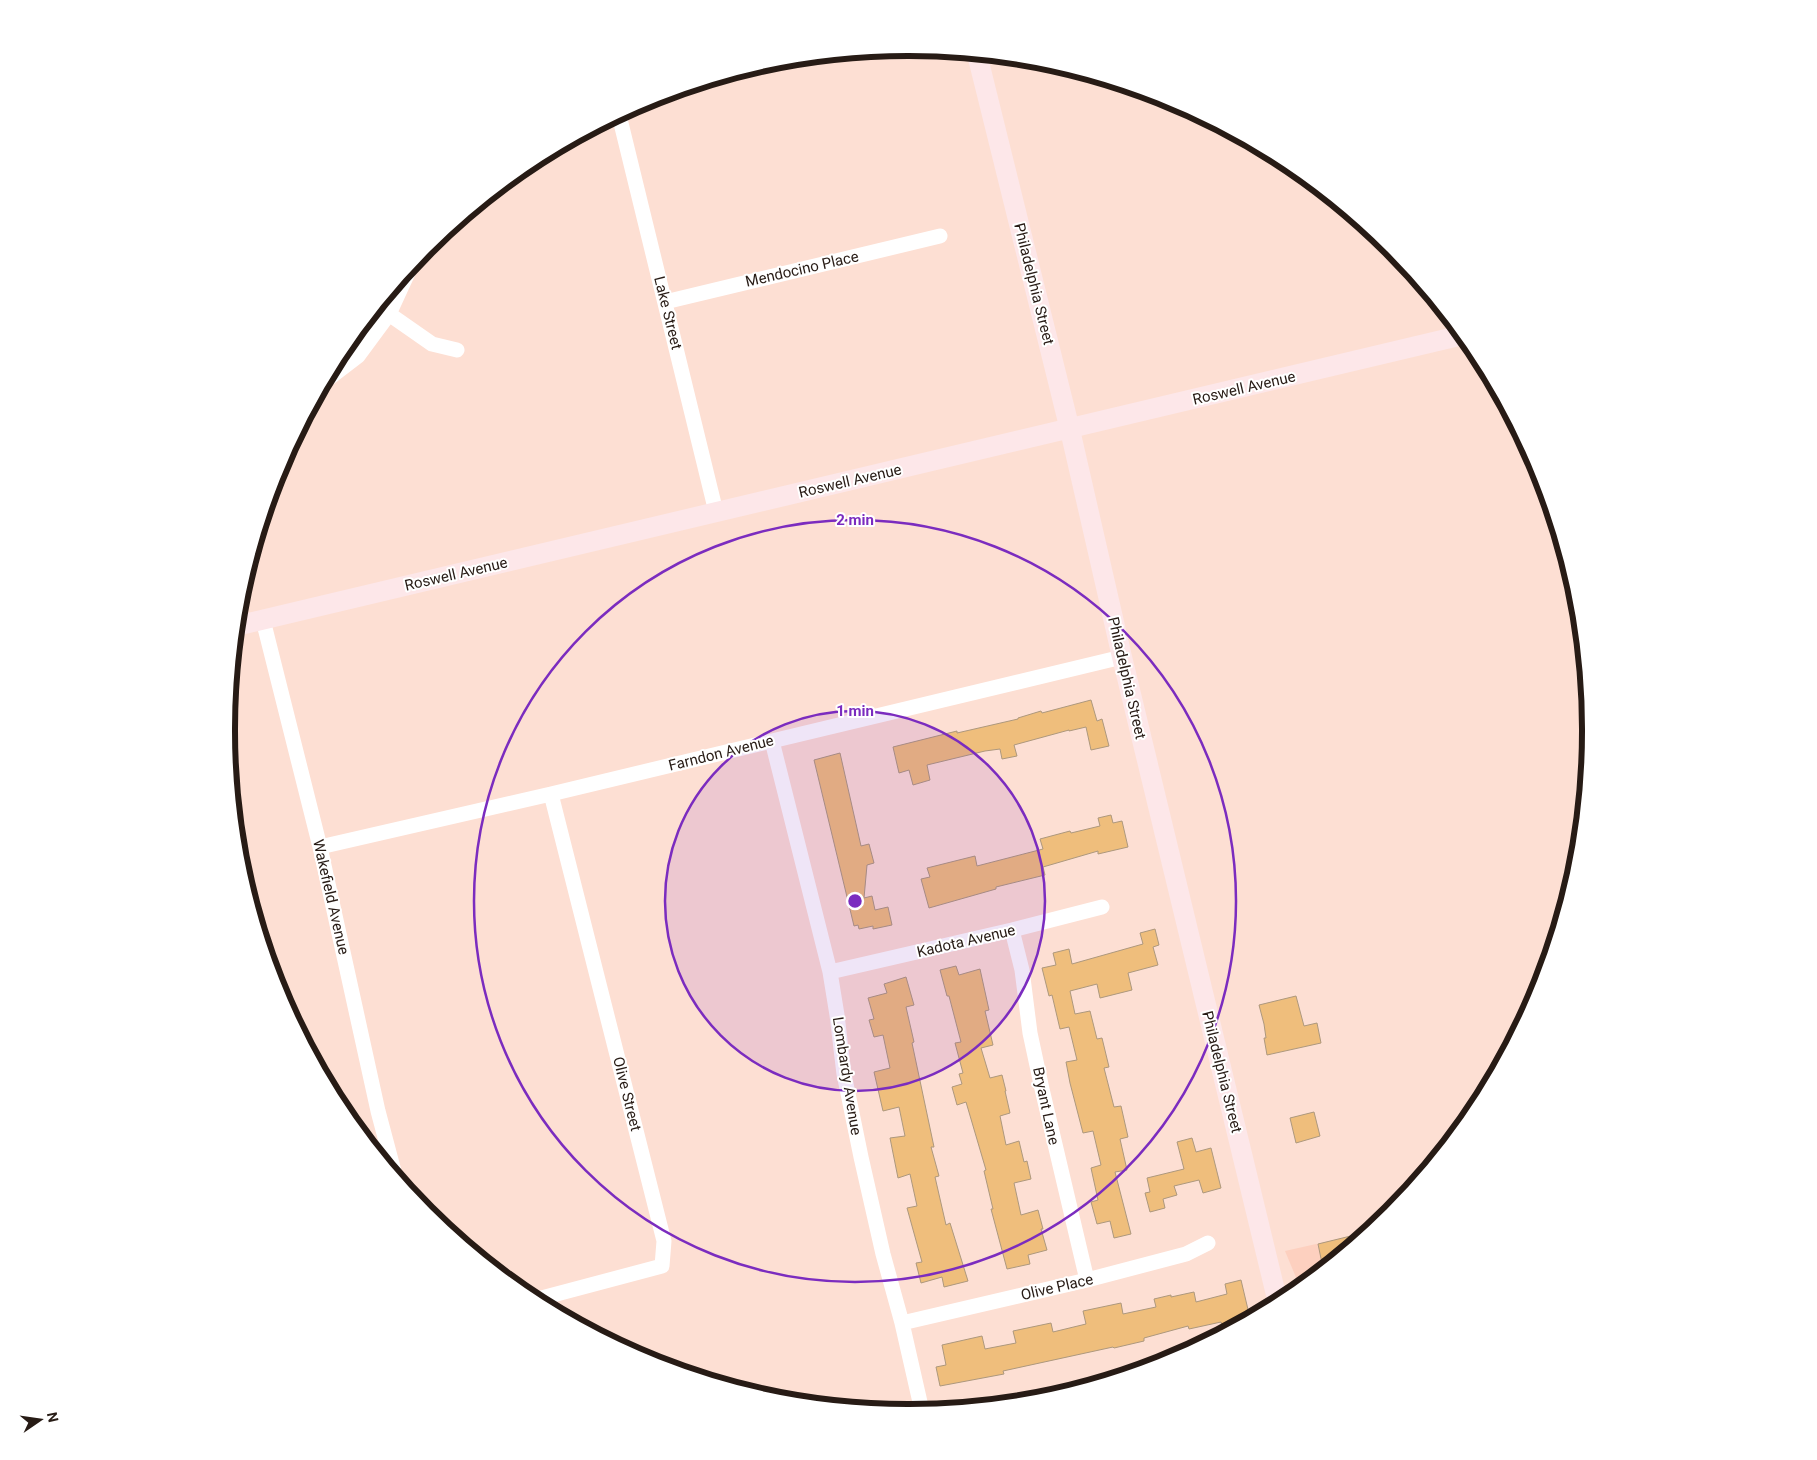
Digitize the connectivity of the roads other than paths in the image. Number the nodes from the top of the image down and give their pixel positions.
1 (979, 60) edge
2 (621, 122) edge
3 (940, 236) dead end
4 (403, 285) edge
5 (665, 302) junction
6 (390, 314) junction
7 (1455, 337) edge
8 (457, 350) dead end
9 (339, 371) edge
10 (1070, 430) junction
11 (716, 512) junction
12 (262, 620) junction
13 (244, 624) edge
14 (1122, 657) junction
15 (772, 741) junction
16 (552, 794) junction
17 (320, 847) junction
18 (1102, 907) dead end
19 (1012, 930) junction
20 (830, 972) junction
21 (391, 1161) edge
22 (1208, 1243) dead end
23 (1087, 1280) junction
24 (1276, 1294) edge
25 (545, 1297) edge
26 (902, 1323) junction
27 (920, 1403) edge

1 - 10 street, Philadelphia Street
2 - 5 street, Lake Street
3 - 5 street, Mendocino Place
4 - 6 street
5 - 11 street, Lake Street
6 - 8 street
6 - 9 street
7 - 10 street, Roswell Avenue
10 - 11 street, Roswell Avenue
10 - 14 street, Philadelphia Street
11 - 12 street, Roswell Avenue
12 - 13 street, Roswell Avenue
12 - 17 street, Wakefield Avenue
14 - 15 street, Farndon Avenue
14 - 24 street, Philadelphia Street
15 - 16 street, Farndon Avenue
15 - 20 street, Lombardy Avenue
16 - 17 street, Farndon Avenue
16 - 25 street, Olive Street
17 - 21 street, Wakefield Avenue
18 - 19 street, Kadota Avenue
19 - 20 street, Kadota Avenue
19 - 23 street, Bryant Lane
20 - 26 street, Lombardy Avenue
22 - 23 street, Olive Place
23 - 26 street, Olive Place
26 - 27 street, Lombardy Avenue

